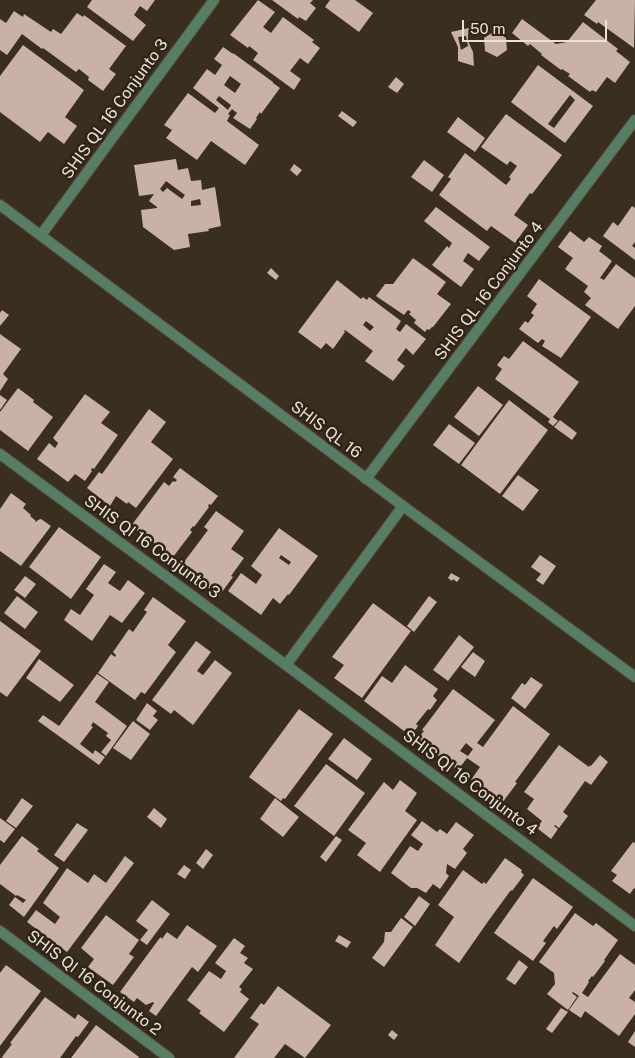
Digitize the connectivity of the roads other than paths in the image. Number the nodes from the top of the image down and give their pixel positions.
1 (214, 0) edge
2 (635, 120) edge
3 (0, 205) edge
4 (41, 235) junction
5 (0, 454) edge
6 (366, 479) junction
7 (403, 506) junction
8 (286, 665) junction
9 (635, 677) edge
10 (635, 926) edge
11 (0, 931) edge
12 (169, 1058) edge

1 - 4 street, SHIS QL 16 Conjunto 3
2 - 6 street, SHIS QL 16 Conjunto 4
3 - 4 street, SHIS QL 16
4 - 6 street, SHIS QL 16
5 - 8 street, SHIS QI 16 Conjunto 3
6 - 7 street, SHIS QL 16
7 - 8 street
7 - 9 street, SHIS QL 16
8 - 10 street, SHIS QI 16 Conjunto 4
11 - 12 street, SHIS QI 16 Conjunto 2

